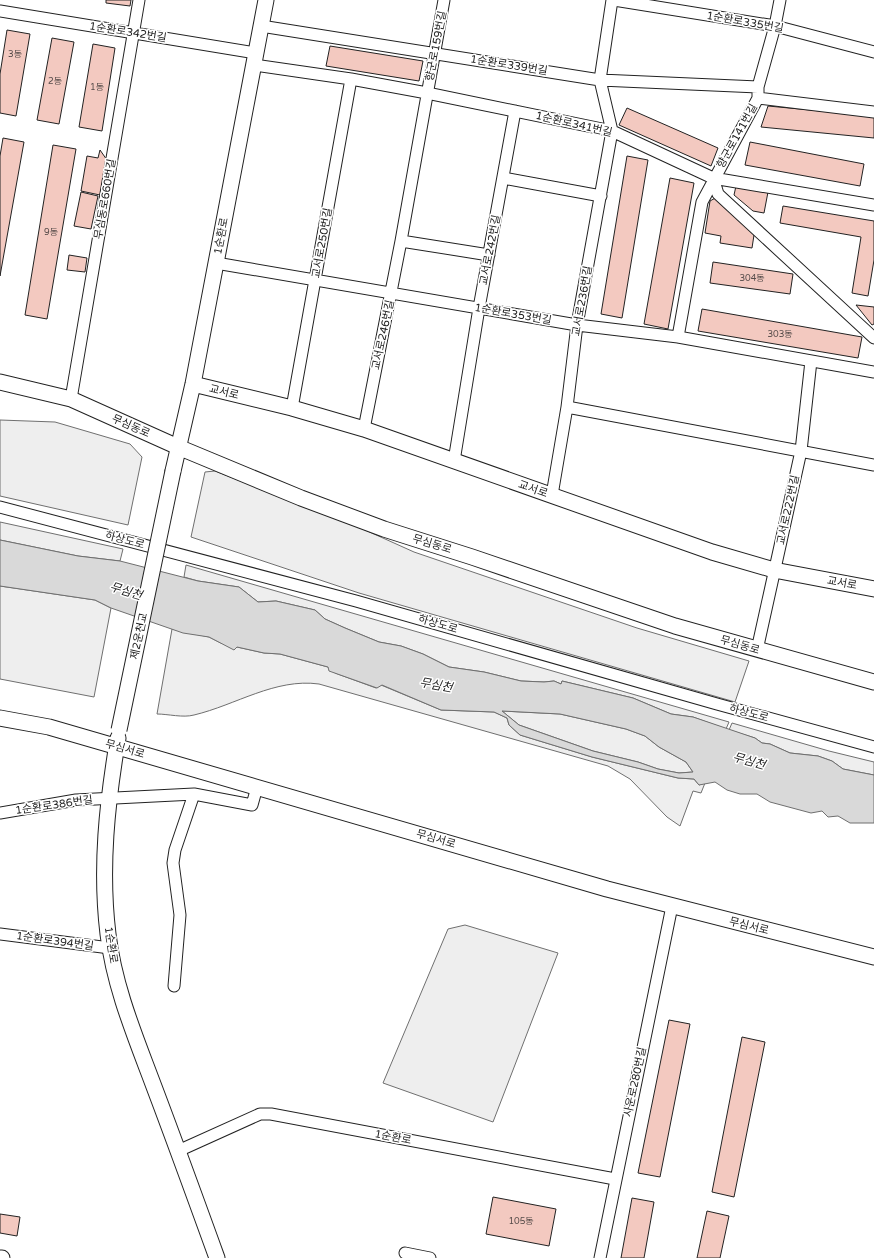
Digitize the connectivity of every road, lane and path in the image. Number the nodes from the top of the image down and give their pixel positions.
1 (139, 0) edge
2 (266, 0) edge
3 (444, 0) edge
4 (613, 0) edge
5 (780, 0) edge
6 (0, 11) edge
7 (261, 26) junction
8 (775, 26) junction
9 (133, 33) junction
10 (874, 52) edge
11 (434, 53) junction
12 (255, 59) junction
13 (351, 79) junction
14 (600, 80) junction
15 (427, 93) junction
16 (758, 93) junction
17 (515, 111) junction
18 (874, 112) edge
19 (612, 131) junction
20 (504, 178) junction
21 (713, 178) junction
22 (601, 196) junction
23 (874, 205) edge
24 (401, 241) junction
25 (489, 255) junction
26 (216, 262) junction
27 (315, 279) junction
28 (391, 294) junction
29 (479, 308) junction
30 (578, 325) junction
31 (678, 337) junction
32 (874, 338) edge
33 (811, 362) junction
34 (874, 372) edge
35 (0, 382) edge
36 (193, 384) junction
37 (71, 399) junction
38 (567, 407) junction
39 (292, 408) junction
40 (364, 429) junction
41 (178, 447) junction
42 (801, 451) junction
43 (454, 461) junction
44 (874, 465) edge
45 (173, 471) joint
46 (552, 495) junction
47 (0, 507) edge
48 (774, 570) junction
49 (874, 589) edge
50 (757, 650) junction
51 (874, 682) edge
52 (0, 718) edge
53 (119, 730) joint
54 (117, 747) junction
55 (874, 747) edge
56 (257, 788) junction
57 (194, 794) junction
58 (109, 798) junction
59 (0, 813) edge
60 (672, 906) junction
61 (0, 934) edge
62 (110, 948) junction
63 (874, 957) edge
64 (174, 986) dead end
65 (178, 1151) junction
66 (615, 1179) junction
67 (405, 1252) dead end
68 (217, 1258) edge
69 (430, 1258) edge
70 (600, 1258) edge

1 - 9 street, 무심동로660번길
2 - 7 main road, 1순환로
3 - 11 street, 향군로159번길
4 - 8 street, 1순환로335번길
4 - 14 street
5 - 8 street, 향군로141번길
6 - 9 street, 1순환로342번길
7 - 11 street, 1순환로339번길
7 - 12 main road, 1순환로
8 - 10 street, 1순환로335번길
8 - 16 street, 향군로141번길
9 - 12 street, 1순환로342번길
9 - 37 street, 무심동로660번길
11 - 14 street, 1순환로339번길
11 - 15 street, 향군로159번길
12 - 13 street, 1순환로342번길
12 - 26 main road, 1순환로
13 - 15 street, 1순환로341번길
13 - 27 street, 교서로250번길
14 - 16 street, 1순환로339번길
14 - 19 street
15 - 17 street, 1순환로341번길
15 - 24 street, 교서로246번길
16 - 18 street, 1순환로339번길
16 - 21 street, 향군로141번길
17 - 19 street, 1순환로341번길
17 - 20 street, 교서로242번길
19 - 21 street, 1순환로341번길
19 - 22 street, 교서로236번길
20 - 22 street
20 - 25 street, 교서로242번길
21 - 23 street, 1순환로341번길
21 - 31 street, 향군로141번길
21 - 32 street
22 - 30 street, 교서로236번길
24 - 25 street
24 - 28 street, 교서로246번길
25 - 29 street, 교서로242번길
26 - 27 street, 1순환로353번길
26 - 36 main road, 1순환로
27 - 28 street, 1순환로353번길
27 - 39 street, 교서로250번길
28 - 29 street, 1순환로353번길
28 - 40 street, 교서로246번길
29 - 30 street, 1순환로353번길
29 - 43 street, 교서로242번길
30 - 31 street, 1순환로353번길
30 - 38 street, 교서로236번길
31 - 33 street, 1순환로353번길
33 - 34 street, 1순환로353번길
33 - 42 street, 교서로222번길
35 - 37 main road, 무심동로
36 - 39 main road, 교서로
36 - 41 main road, 1순환로
37 - 41 main road, 무심동로
38 - 42 street
38 - 46 street, 교서로236번길
39 - 40 main road, 교서로
40 - 43 main road, 교서로
41 - 45 main road, 1순환로
41 - 50 main road, 무심동로
42 - 44 street
42 - 48 street, 교서로222번길
43 - 46 main road, 교서로
45 - 53 main road, 제2운천교, bridge
46 - 48 main road, 교서로
47 - 55 street, 하상도로
48 - 49 main road, 교서로
48 - 50 street, 교서로222번길
50 - 51 main road, 무심동로
52 - 54 main road, 무심서로
53 - 54 main road, 1순환로
54 - 56 main road, 무심서로
54 - 58 main road, 1순환로
56 - 57 street, 1순환로386번길
56 - 60 main road, 무심서로
57 - 58 street, 1순환로386번길
57 - 64 street
58 - 59 street, 1순환로386번길
58 - 62 main road, 1순환로
60 - 63 main road, 무심서로
60 - 66 street, 사운로280번길
61 - 62 street, 1순환로394번길
62 - 65 main road, 1순환로
65 - 66 street, 1순환로
65 - 68 main road, 1순환로
66 - 70 street, 사운로280번길
67 - 69 street

